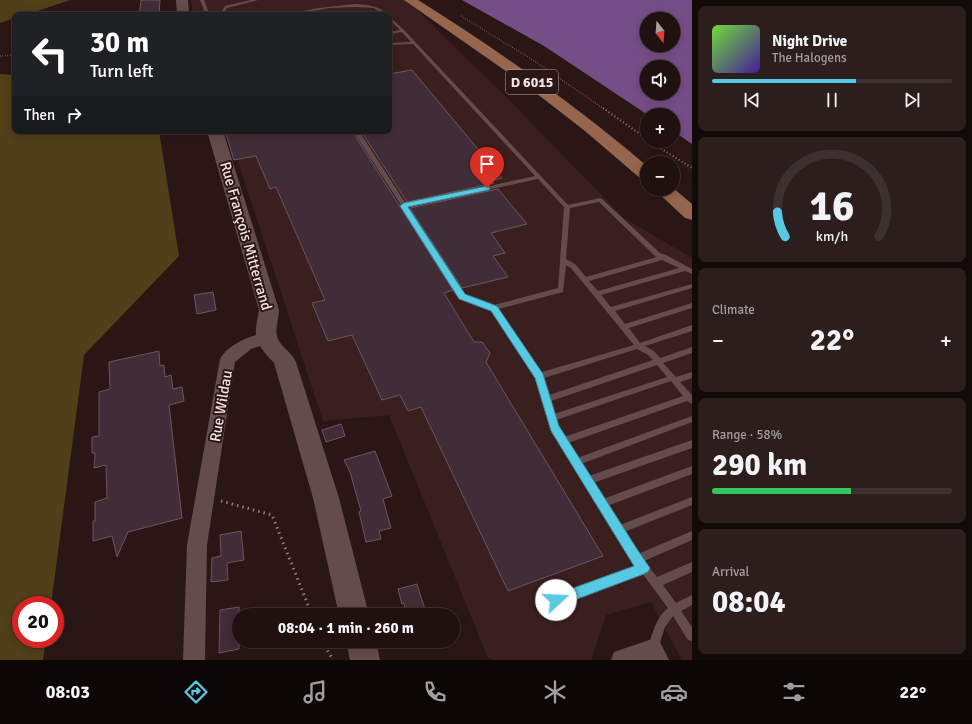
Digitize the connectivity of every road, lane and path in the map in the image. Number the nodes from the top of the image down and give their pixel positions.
1 (182, 0) edge
2 (202, 0) edge
3 (256, 0) edge
4 (410, 0) edge
5 (183, 12) edge
6 (206, 12) edge
7 (223, 12) edge
8 (307, 12) edge
9 (383, 12) edge
10 (457, 14) dead end
11 (392, 21) edge
12 (403, 31) junction
13 (392, 33) edge
14 (414, 43) junction
15 (392, 44) edge
16 (12, 54) edge
17 (0, 56) edge
18 (216, 134) edge
19 (358, 134) edge
20 (640, 134) edge
21 (661, 148) edge
22 (692, 168) edge
23 (640, 169) edge
24 (540, 178) junction
25 (671, 196) edge
26 (404, 206) junction
27 (567, 207) junction
28 (692, 214) edge
29 (664, 258) junction
30 (563, 260) junction
31 (685, 269) junction
32 (692, 272) edge
33 (584, 280) junction
34 (692, 286) edge
35 (596, 294) junction
36 (692, 305) edge
37 (494, 308) junction
38 (610, 310) junction
39 (624, 326) junction
40 (692, 328) edge
41 (267, 338) junction
42 (638, 346) junction
43 (692, 350) edge
44 (658, 361) junction
45 (692, 375) edge
46 (540, 376) junction
47 (673, 379) junction
48 (546, 399) junction
49 (690, 399) edge
50 (551, 418) junction
51 (692, 419) edge
52 (562, 441) junction
53 (692, 444) edge
54 (575, 462) junction
55 (692, 470) edge
56 (587, 481) junction
57 (205, 497) junction
58 (692, 501) edge
59 (601, 504) junction
60 (618, 530) junction
61 (692, 535) edge
62 (636, 558) junction
63 (692, 567) edge
64 (644, 568) junction
65 (656, 583) junction
66 (556, 600) dead end
67 (692, 600) edge
68 (309, 608) edge
69 (352, 608) edge
70 (674, 608) junction
71 (692, 636) edge
72 (326, 648) edge
73 (362, 648) edge
74 (655, 655) edge
75 (194, 660) edge
76 (333, 660) edge
77 (365, 660) edge
78 (622, 660) edge

1 - 5 street
2 - 6 lane
3 - 7 lane
4 - 23 main road, D 6015
8 - 9 lane
10 - 20 path
11 - 12 lane
12 - 13 lane
12 - 14 lane
14 - 15 lane
14 - 24 lane
16 - 17 path
18 - 41 street, Rue François Mitterrand
19 - 26 lane
21 - 22 path
24 - 26 lane
24 - 27 lane
25 - 28 main road
26 - 37 lane
27 - 29 lane
27 - 30 lane
29 - 31 lane
29 - 33 lane
30 - 33 lane
30 - 37 lane
31 - 32 lane
31 - 35 lane
33 - 35 lane
34 - 38 lane
35 - 38 lane
36 - 39 lane
37 - 46 lane
38 - 39 lane
39 - 42 lane
40 - 42 lane
41 - 57 street, Rue Wildau
41 - 69 street
42 - 44 lane
42 - 46 lane
43 - 44 lane
44 - 47 lane
44 - 48 lane
45 - 47 lane
46 - 48 lane
47 - 49 lane
47 - 50 lane
48 - 50 lane
49 - 52 lane
50 - 52 lane
51 - 54 lane
52 - 54 lane
53 - 56 lane
54 - 56 lane
55 - 59 lane
56 - 59 lane
57 - 68 path
57 - 75 street, Rue Wildau
58 - 60 lane
59 - 60 lane
60 - 62 lane
61 - 62 lane
62 - 64 lane
63 - 65 lane
64 - 65 lane
64 - 66 lane
65 - 70 lane
67 - 70 lane
70 - 71 lane
70 - 74 lane
72 - 76 path
73 - 77 street
74 - 78 street

